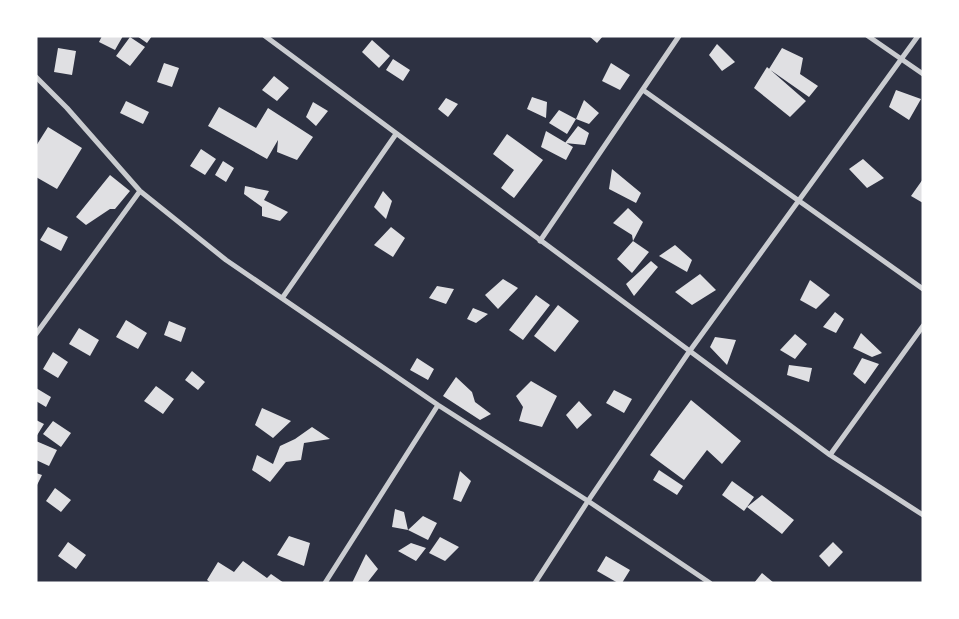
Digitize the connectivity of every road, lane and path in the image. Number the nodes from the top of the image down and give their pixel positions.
1 (265, 36) edge
2 (679, 36) edge
3 (868, 36) edge
4 (918, 36) edge
5 (901, 59) junction
6 (923, 74) edge
7 (36, 77) edge
8 (643, 90) junction
9 (396, 134) junction
10 (140, 191) junction
11 (799, 201) junction
12 (540, 241) junction
13 (923, 289) edge
14 (283, 297) junction
15 (923, 326) edge
16 (36, 334) edge
17 (689, 352) junction
18 (438, 404) junction
19 (830, 455) junction
20 (588, 501) junction
21 (923, 515) edge
22 (325, 583) edge
23 (535, 583) edge
24 (710, 583) edge

1 - 9 street
2 - 8 street
3 - 5 street
4 - 5 street
5 - 6 street
5 - 11 street
7 - 10 street
8 - 11 street
8 - 12 street
9 - 12 street
9 - 14 street
10 - 14 street
10 - 16 street
11 - 13 street
11 - 17 street
12 - 17 street
14 - 18 street
15 - 19 street
17 - 19 street
17 - 20 street
18 - 20 street
18 - 22 street
19 - 21 street
20 - 23 street
20 - 24 street

